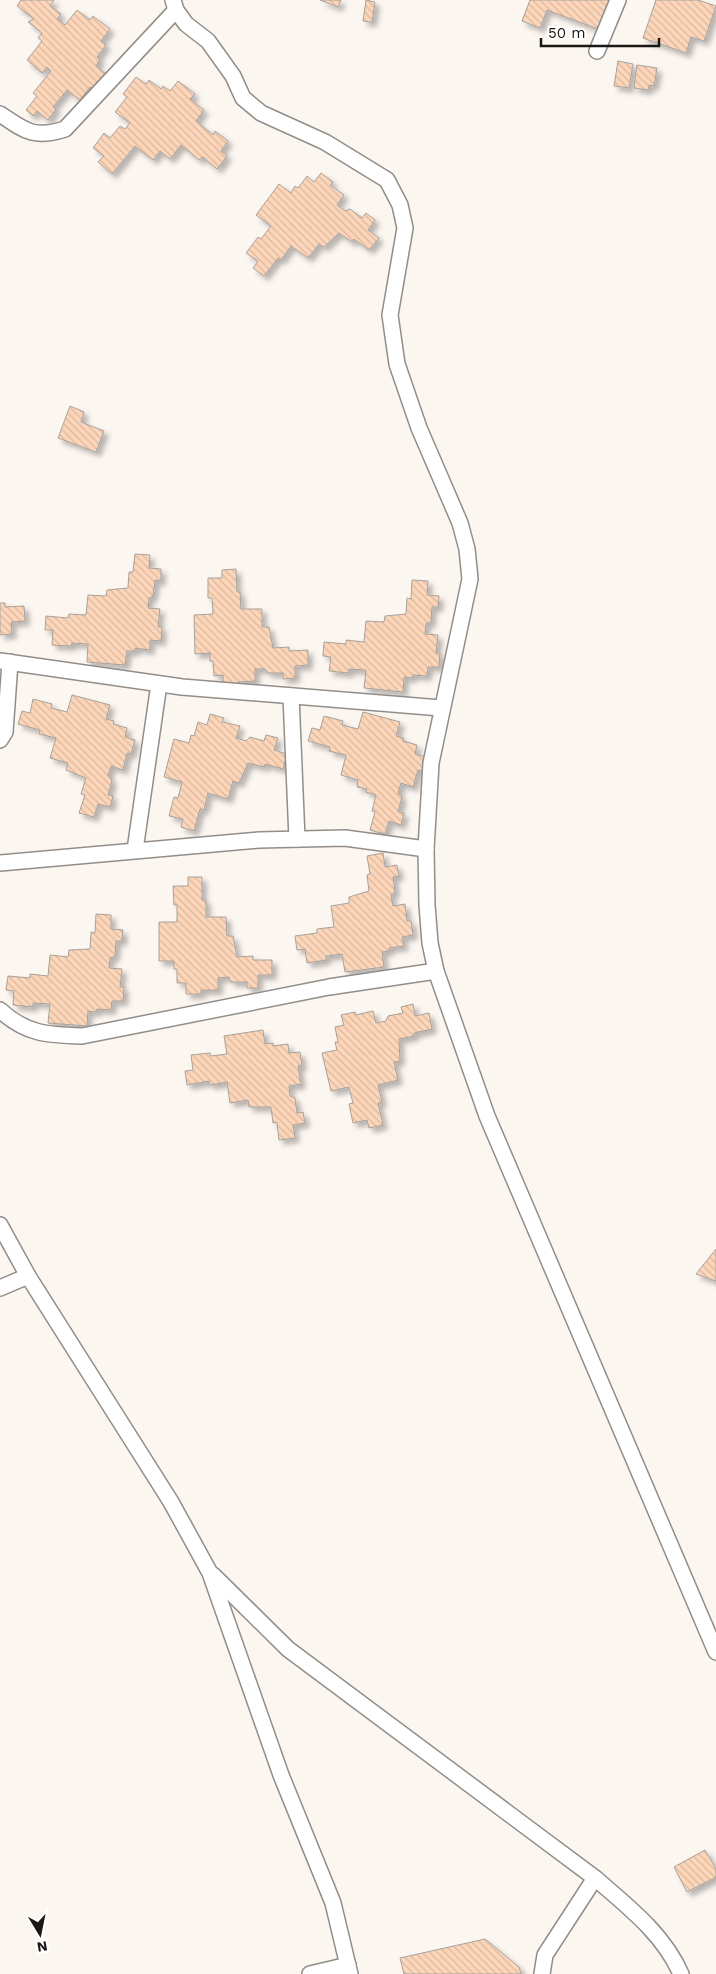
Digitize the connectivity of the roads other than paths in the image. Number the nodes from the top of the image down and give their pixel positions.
1 (618, 0) edge
2 (174, 5) edge
3 (596, 51) dead end
4 (0, 114) edge
5 (5, 662) edge
6 (159, 684) junction
7 (291, 696) junction
8 (441, 708) junction
9 (0, 740) edge
10 (297, 839) junction
11 (426, 849) junction
12 (135, 850) junction
13 (0, 863) edge
14 (436, 971) junction
15 (0, 1010) edge
16 (0, 1225) edge
17 (28, 1276) junction
18 (0, 1288) edge
19 (210, 1572) junction
20 (716, 1652) edge
21 (595, 1878) junction
22 (349, 1969) edge
23 (310, 1974) edge
24 (542, 1974) edge
25 (681, 1974) edge

1 - 3 street
2 - 4 street
2 - 8 street
5 - 6 street
5 - 9 street
6 - 7 street
6 - 12 street
7 - 8 street
7 - 10 street
8 - 11 street
10 - 11 street
10 - 12 street
11 - 14 street
12 - 13 street
14 - 15 street
14 - 20 street
16 - 17 street
17 - 18 street
17 - 19 street
19 - 21 street
19 - 22 street
21 - 24 street
21 - 25 street
22 - 23 street

